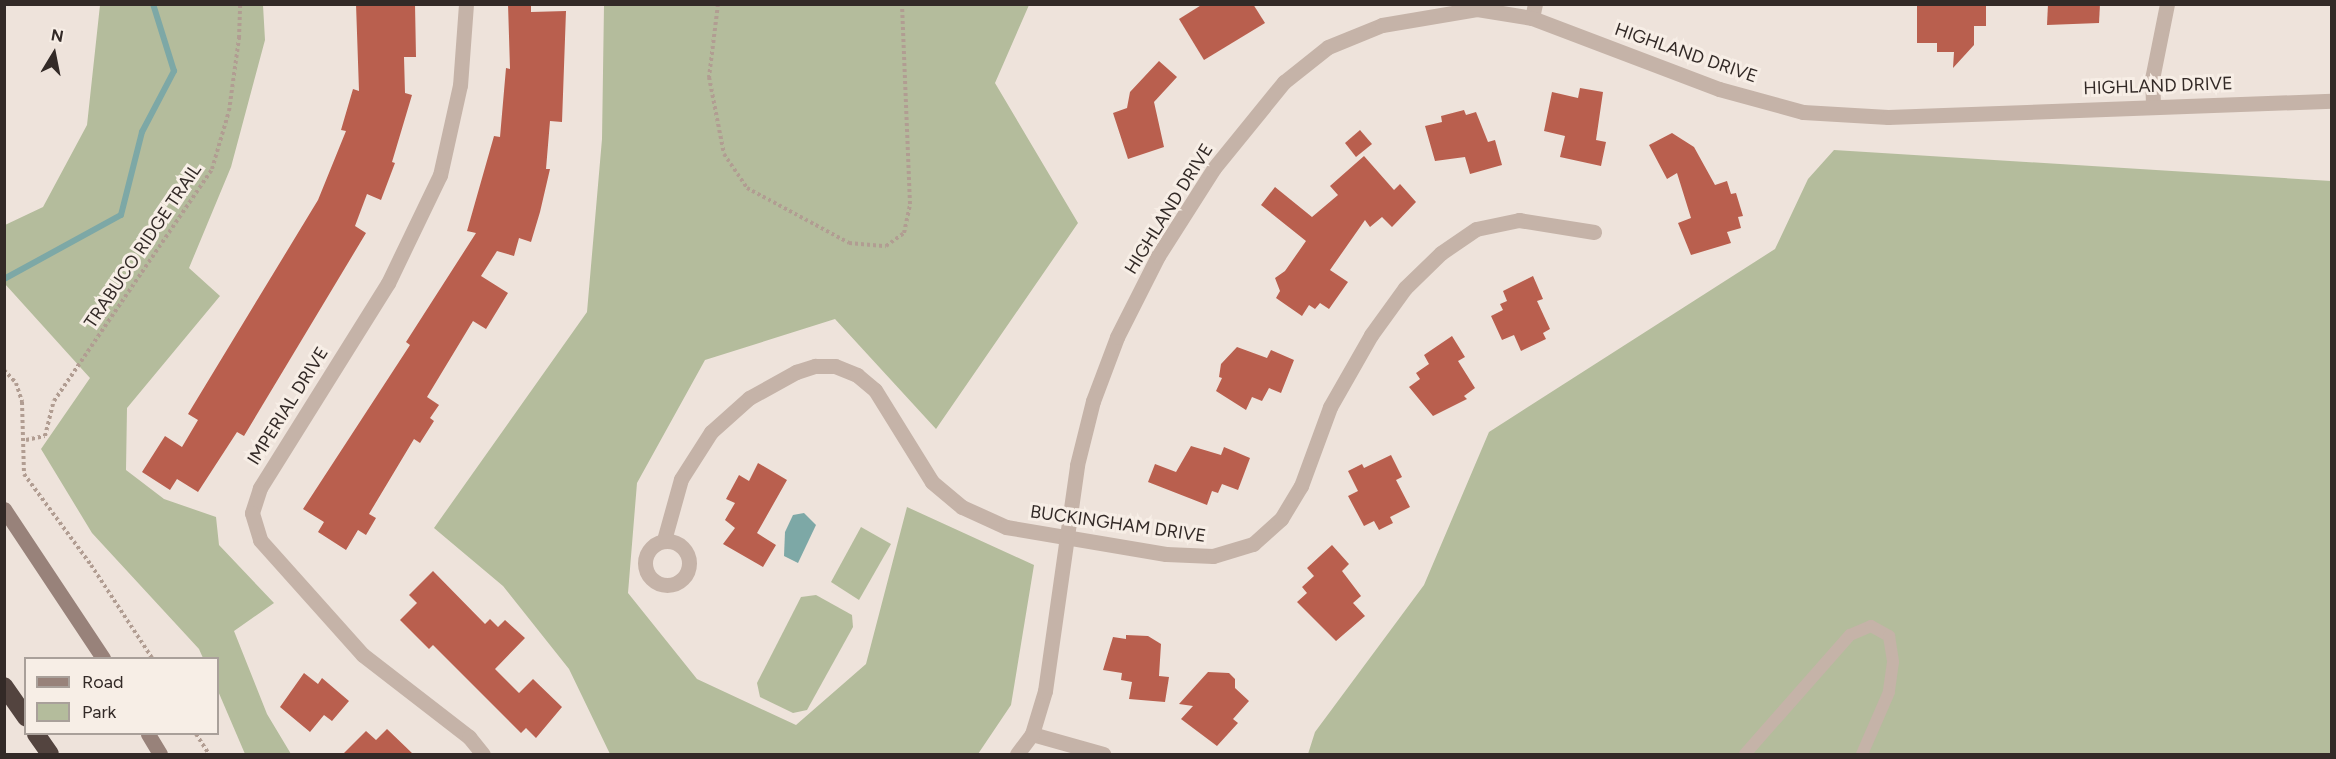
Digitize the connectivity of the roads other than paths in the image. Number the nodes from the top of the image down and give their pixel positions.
1 (466, 4) edge
2 (2167, 4) edge
3 (1533, 11) edge
4 (2331, 101) edge
5 (2153, 104) junction
6 (1594, 232) dead end
7 (4, 509) edge
8 (1064, 538) junction
9 (664, 540) dead end
10 (102, 657) edge
11 (4, 686) edge
12 (24, 715) edge
13 (1032, 734) junction
14 (37, 735) edge
15 (149, 735) edge
16 (50, 754) edge
17 (160, 754) edge
18 (483, 754) edge
19 (1017, 754) edge
20 (1103, 754) edge
21 (1745, 754) edge
22 (1862, 754) edge

1 - 18 street, IMPERIAL DRIVE
2 - 5 street
3 - 5 street, HIGHLAND DRIVE
3 - 8 street, HIGHLAND DRIVE
4 - 5 street, HIGHLAND DRIVE
6 - 8 street, BUCKINGHAM DRIVE
7 - 10 main road
8 - 9 street, BUCKINGHAM DRIVE
8 - 13 street, HIGHLAND DRIVE
11 - 12 highway
13 - 19 street, HIGHLAND DRIVE
13 - 20 street
14 - 16 highway
15 - 17 main road
21 - 22 lane

